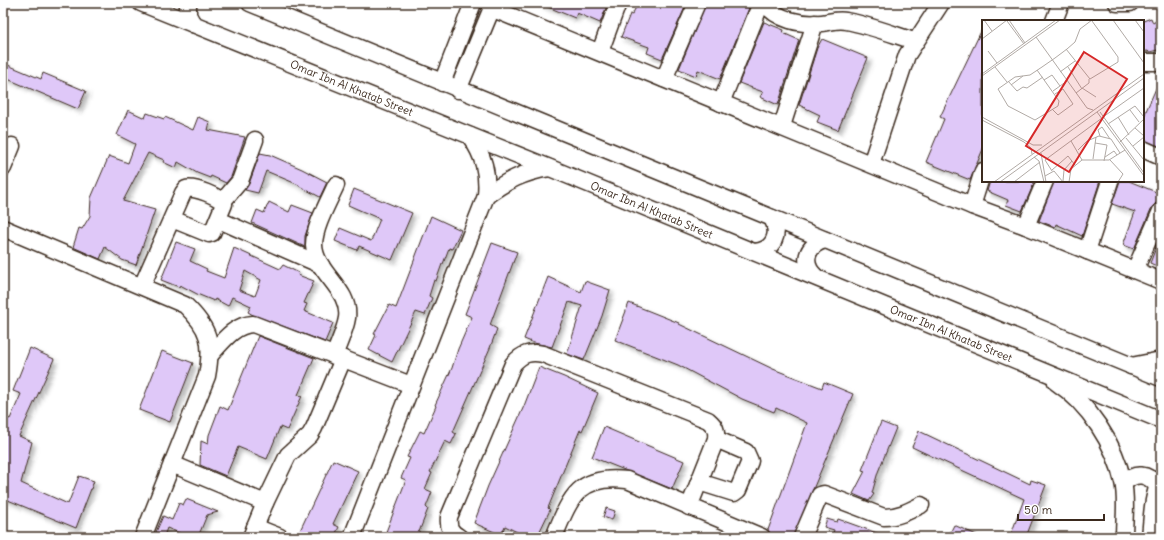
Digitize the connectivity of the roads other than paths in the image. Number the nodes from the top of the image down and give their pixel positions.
1 (188, 3) edge
2 (250, 3) edge
3 (618, 3) edge
4 (697, 3) edge
5 (763, 3) edge
6 (941, 3) edge
7 (1061, 3) edge
8 (1117, 3) edge
9 (1130, 3) edge
10 (146, 4) edge
11 (471, 4) edge
12 (492, 6) edge
13 (1054, 20) edge
14 (815, 23) junction
15 (194, 24) junction
16 (914, 41) junction
17 (600, 52) junction
18 (1144, 62) edge
19 (1161, 62) edge
20 (664, 79) junction
21 (442, 83) junction
22 (458, 90) junction
23 (722, 102) junction
24 (782, 126) junction
25 (470, 136) junction
26 (255, 140) dead end
27 (12, 146) dead end
28 (1144, 149) edge
29 (1161, 157) edge
30 (871, 164) junction
31 (3, 168) edge
32 (550, 168) junction
33 (982, 175) edge
34 (1045, 182) edge
35 (1110, 182) edge
36 (336, 185) dead end
37 (486, 196) junction
38 (223, 201) junction
39 (972, 206) junction
40 (1161, 211) edge
41 (172, 218) junction
42 (772, 218) junction
43 (219, 220) junction
44 (1026, 226) junction
45 (3, 228) edge
46 (825, 240) junction
47 (1087, 251) junction
48 (754, 252) junction
49 (321, 265) junction
50 (1135, 270) junction
51 (816, 277) junction
52 (1161, 281) edge
53 (142, 286) junction
54 (211, 354) junction
55 (338, 358) junction
56 (1161, 360) edge
57 (1130, 366) junction
58 (1032, 367) junction
59 (1161, 378) edge
60 (411, 385) junction
61 (1161, 420) edge
62 (716, 439) junction
63 (172, 464) junction
64 (699, 482) junction
65 (1159, 482) edge
66 (1124, 483) junction
67 (265, 503) junction
68 (921, 506) dead end
69 (689, 507) junction
70 (728, 530) edge
71 (253, 532) edge
72 (557, 536) edge
73 (143, 537) edge
74 (280, 537) edge
75 (353, 537) edge
76 (459, 537) edge
77 (762, 537) edge
78 (802, 537) edge
79 (1124, 537) edge
80 (1150, 537) edge

1 - 15 street
2 - 21 street
3 - 17 street
4 - 20 street
5 - 14 street
5 - 23 street
6 - 16 street
7 - 13 street
8 - 9 street
10 - 15 street, Omar Ibn Al Khatab Street
11 - 21 street
12 - 17 street
12 - 22 street
14 - 16 street
14 - 24 street
15 - 25 street, Omar Ibn Al Khatab Street
16 - 30 street
17 - 20 street
18 - 19 street
20 - 23 street
21 - 22 street
22 - 42 street
23 - 24 street
24 - 30 street
25 - 32 street, Omar Ibn Al Khatab Street
25 - 37 street
26 - 38 street
27 - 31 street
28 - 29 street
30 - 39 street
32 - 37 street
32 - 48 street, Omar Ibn Al Khatab Street
33 - 39 street
34 - 44 street
35 - 47 street
36 - 49 street
37 - 60 street
38 - 41 street
38 - 43 street
39 - 44 street
40 - 50 street
41 - 43 street
41 - 53 street
42 - 46 street
42 - 48 street
43 - 49 street
44 - 47 street
45 - 53 street
46 - 51 street
46 - 57 street
47 - 50 street
48 - 51 street, Omar Ibn Al Khatab Street
49 - 55 street
50 - 52 street
51 - 58 street, Omar Ibn Al Khatab Street
53 - 54 street
54 - 55 street
54 - 63 street
55 - 60 street
55 - 67 street
56 - 57 street
57 - 59 street
58 - 61 street, Omar Ibn Al Khatab Street
58 - 66 street
60 - 75 street
62 - 64 street
62 - 64 street
62 - 76 street
63 - 67 street
63 - 73 street
64 - 69 street
65 - 66 street
65 - 80 street
66 - 79 street
67 - 71 street
68 - 78 street
69 - 70 street
69 - 72 street
70 - 77 street
71 - 74 street

